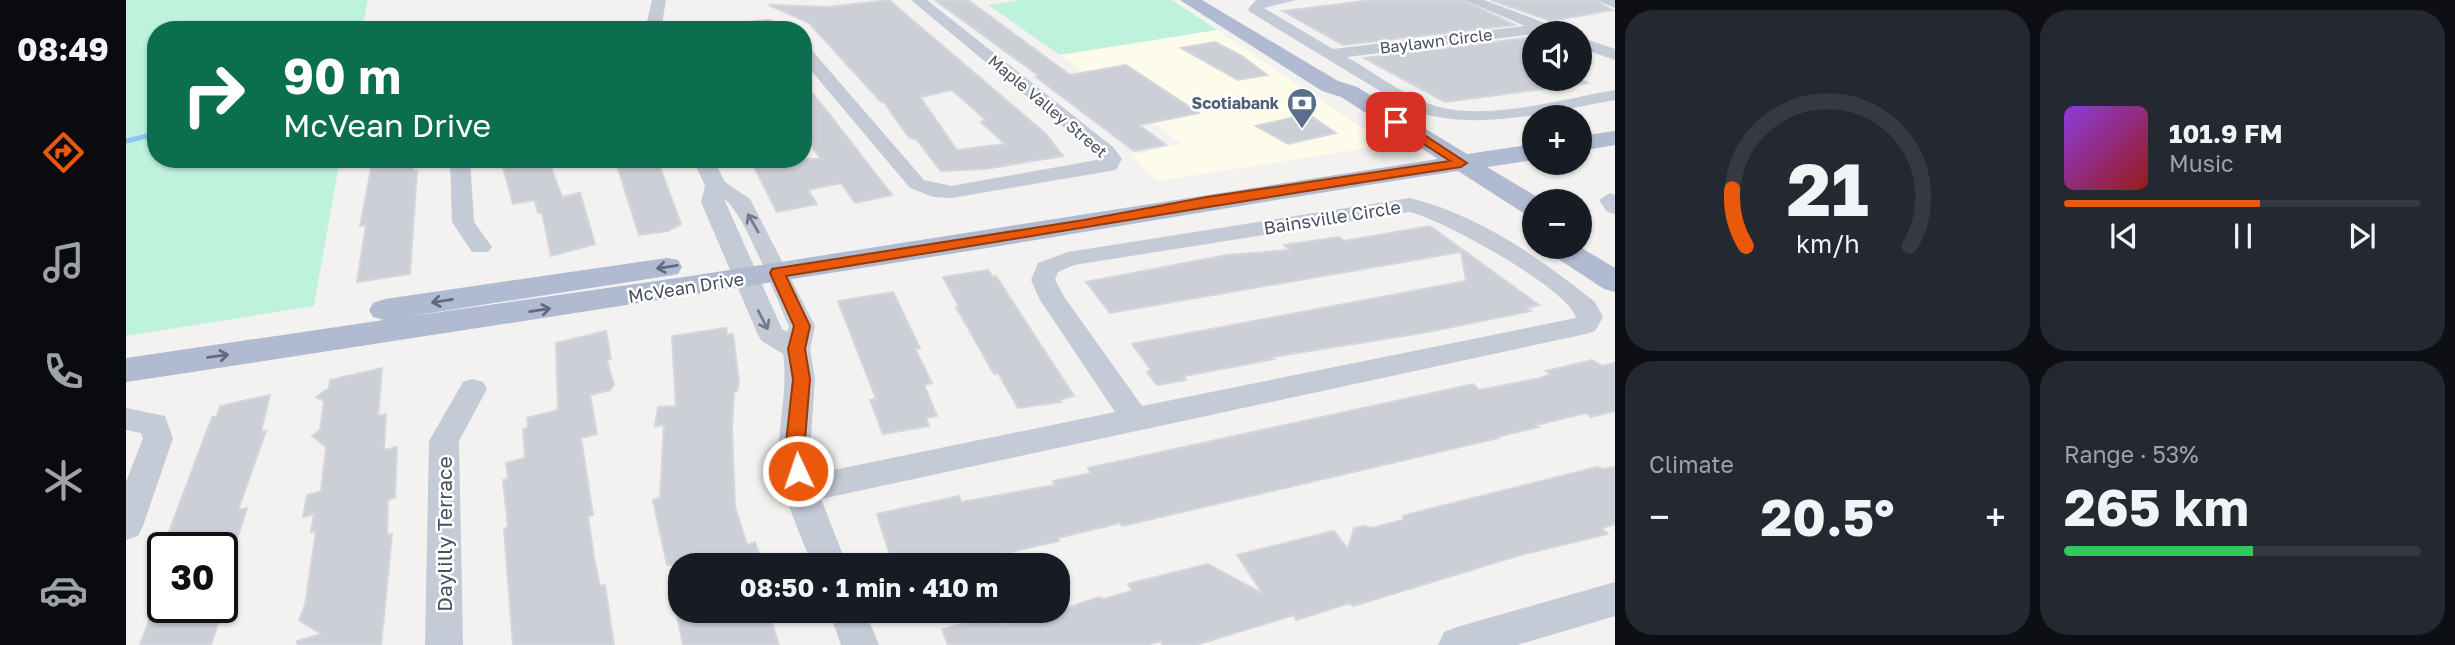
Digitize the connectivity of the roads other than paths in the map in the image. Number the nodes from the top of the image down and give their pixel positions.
1 (659, 0) edge
2 (918, 0) edge
3 (1189, 0) edge
4 (1289, 0) edge
5 (1471, 0) edge
6 (1604, 0) edge
7 (1615, 4) edge
8 (655, 21) edge
9 (1526, 21) edge
10 (1522, 33) edge
11 (1592, 46) edge
12 (1330, 54) junction
13 (1615, 55) edge
14 (812, 61) edge
15 (1615, 95) edge
16 (1615, 122) edge
17 (1592, 125) edge
18 (1522, 136) edge
19 (1615, 138) edge
20 (1592, 142) edge
21 (1522, 153) edge
22 (1436, 157) junction
23 (460, 168) edge
24 (707, 168) edge
25 (716, 186) junction
26 (1522, 201) edge
27 (1522, 220) edge
28 (1592, 244) edge
29 (480, 247) dead end
30 (1615, 258) edge
31 (1579, 259) edge
32 (772, 262) junction
33 (739, 267) junction
34 (1615, 282) edge
35 (126, 348) edge
36 (796, 349) junction
37 (126, 370) edge
38 (473, 389) dead end
39 (126, 419) edge
40 (1135, 419) junction
41 (801, 490) junction
42 (126, 526) edge
43 (825, 553) edge
44 (1615, 599) edge
45 (852, 623) edge
46 (444, 645) edge
47 (860, 645) edge
48 (1457, 645) edge

1 - 8 street
2 - 14 street, Maple Valley Street
3 - 22 main road
4 - 12 street, Baylawn Circle
5 - 9 street, Baylawn Circle
6 - 7 street
10 - 12 street, Baylawn Circle
11 - 13 street
12 - 15 street, Baylawn Circle
16 - 17 main road
18 - 22 main road, McVean Drive
19 - 20 main road
21 - 22 main road, McVean Drive
22 - 26 main road
22 - 27 main road
22 - 32 main road, McVean Drive
23 - 29 street
24 - 25 street
32 -> 25 street
25 - 33 street
28 - 30 main road
31 - 34 main road
32 - 33 main road, McVean Drive
32 - 36 street
33 -> 35 main road, McVean Drive
33 -> 36 street
37 -> 33 main road, McVean Drive
36 - 41 street
38 - 46 street, Daylilly Terrace
39 - 42 street
40 - 40 street, Bainsville Circle
40 - 41 street, Bainsville Circle
41 - 43 street
44 - 48 street
45 - 47 street

